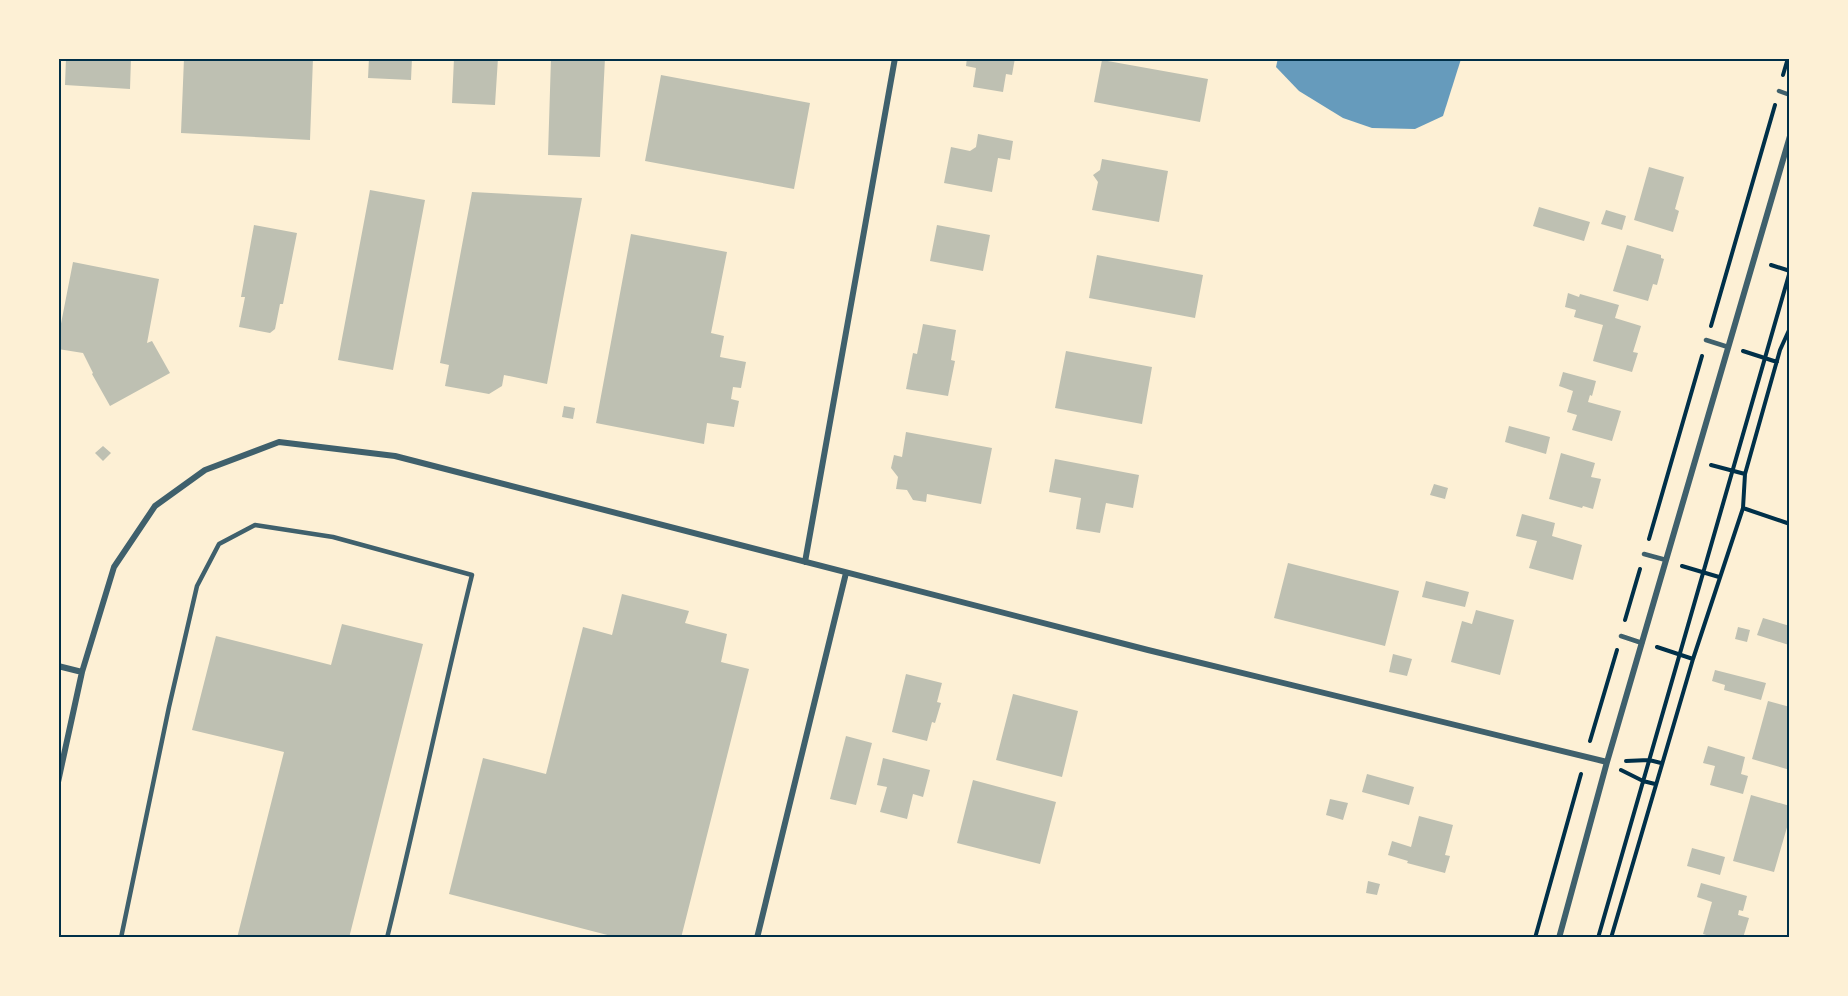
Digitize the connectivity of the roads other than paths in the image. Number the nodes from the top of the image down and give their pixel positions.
1 (895, 58) edge
2 (1779, 92) road end
3 (1790, 95) edge
4 (1790, 136) edge
5 (1706, 340) road end
6 (1728, 347) junction
7 (1644, 554) road end
8 (1666, 561) junction
9 (805, 562) junction
10 (846, 573) junction
11 (1621, 636) road end
12 (1642, 642) junction
13 (58, 666) edge
14 (82, 672) junction
15 (1607, 762) junction
16 (58, 782) edge
17 (121, 938) edge
18 (387, 938) edge
19 (757, 938) edge
20 (1559, 938) edge

1 - 9 street
2 - 3 lane
4 - 6 street
5 - 6 lane
6 - 8 street
7 - 8 lane
8 - 12 street
9 - 10 street
9 - 14 street
10 - 15 street
10 - 19 street
11 - 12 lane
12 - 15 street
13 - 14 street
14 - 16 street
15 - 20 street
17 - 18 lane

